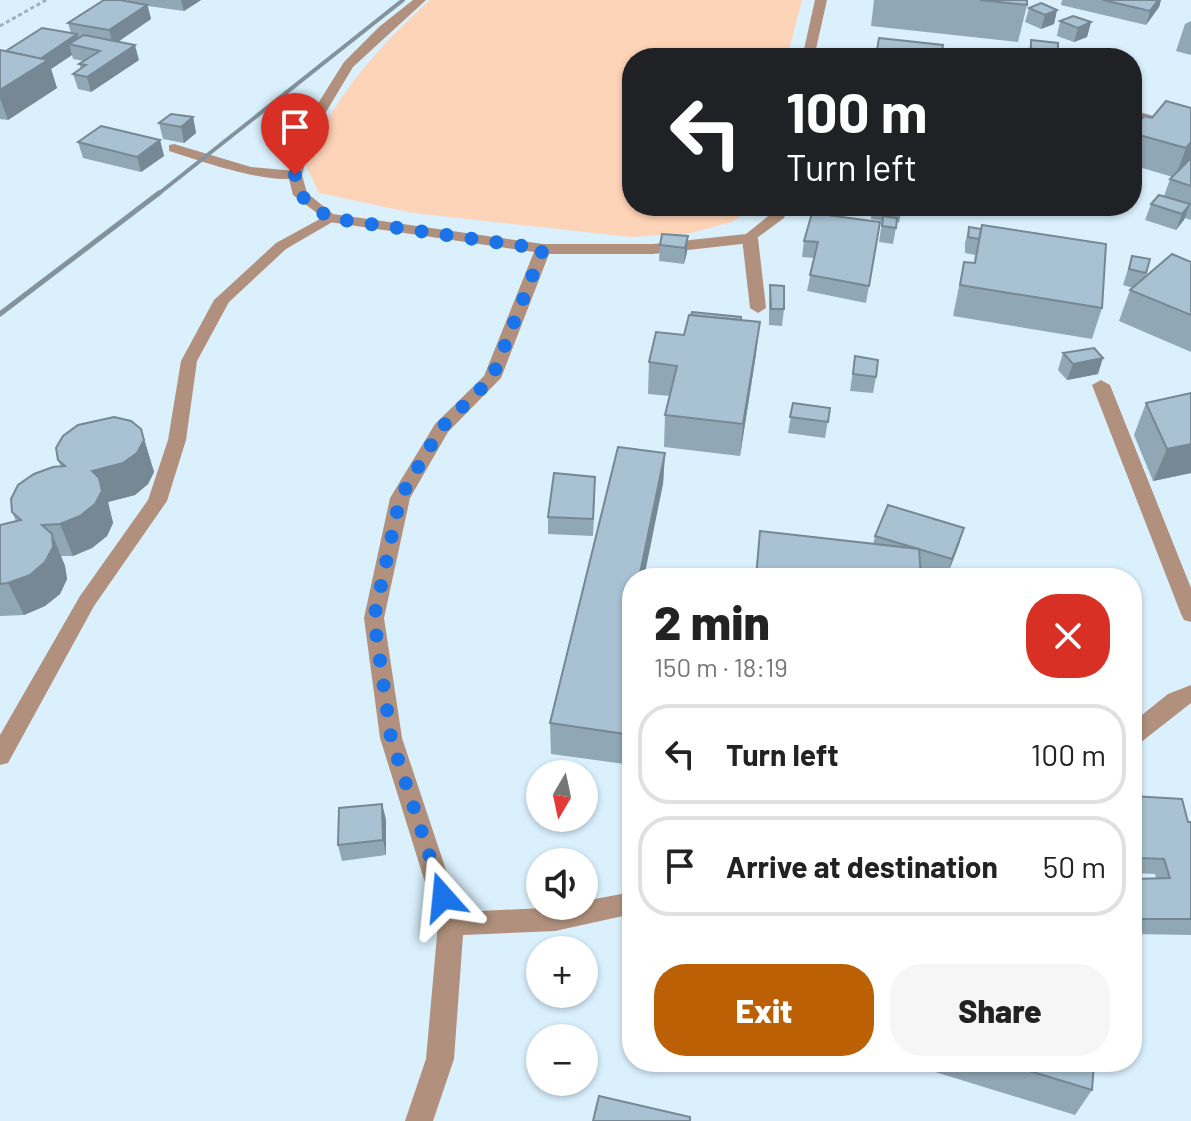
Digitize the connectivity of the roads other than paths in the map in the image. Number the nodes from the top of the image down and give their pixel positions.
1 (420, 0) edge
2 (821, 0) edge
3 (810, 48) edge
4 (1142, 117) edge
5 (1191, 130) edge
6 (174, 148) dead end
7 (295, 175) junction
8 (778, 216) edge
9 (329, 218) junction
10 (750, 238) junction
11 (543, 249) junction
12 (758, 308) dead end
13 (1101, 385) dead end
14 (1191, 614) edge
15 (1191, 694) edge
16 (1142, 728) edge
17 (0, 756) edge
18 (622, 905) edge
19 (451, 924) junction
20 (419, 1121) edge

1 - 7 street
2 - 3 street
4 - 5 street
6 - 7 street
7 - 9 street
8 - 10 street
9 - 11 street
9 - 17 street
10 - 11 street
10 - 12 street
11 - 19 street
13 - 14 street
15 - 16 street
18 - 19 street
19 - 20 street

